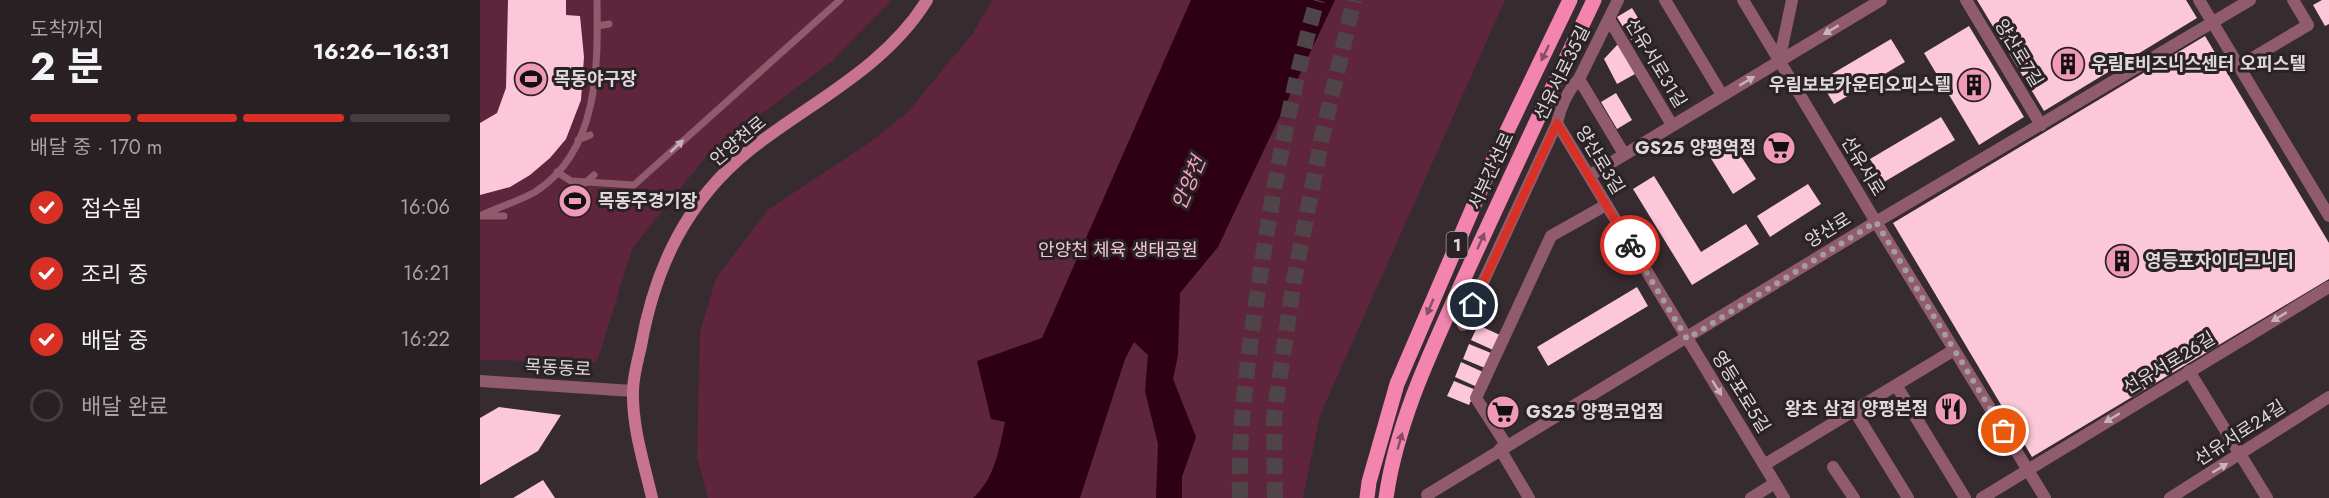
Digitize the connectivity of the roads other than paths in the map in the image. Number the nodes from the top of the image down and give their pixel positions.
1 (597, 0) edge
2 (840, 0) edge
3 (927, 0) edge
4 (1570, 0) edge
5 (1594, 0) edge
6 (1618, 0) edge
7 (1665, 0) edge
8 (1743, 0) edge
9 (1792, 0) edge
10 (1881, 0) edge
11 (1966, 0) edge
12 (2199, 0) edge
13 (2250, 0) edge
14 (2293, 0) edge
15 (1609, 19) junction
16 (2212, 22) junction
17 (609, 24) dead end
18 (597, 26) junction
19 (1779, 62) junction
20 (2239, 66) junction
21 (1579, 79) junction
22 (1722, 96) junction
23 (1557, 123) junction
24 (1672, 125) junction
25 (2041, 125) junction
26 (590, 135) dead end
27 (578, 140) junction
28 (1624, 154) junction
29 (557, 172) junction
30 (594, 175) dead end
31 (1589, 176) junction
32 (585, 183) junction
33 (1606, 205) junction
34 (480, 209) edge
35 (491, 210) junction
36 (480, 216) edge
37 (504, 216) dead end
38 (2329, 216) edge
39 (1876, 222) junction
40 (2329, 287) edge
41 (1463, 325) dead end
42 (1687, 339) junction
43 (1954, 350) junction
44 (2189, 371) junction
45 (480, 381) edge
46 (1896, 385) junction
47 (633, 391) junction
48 (2329, 397) edge
49 (1854, 410) junction
50 (1503, 447) junction
51 (2241, 455) junction
52 (1764, 465) junction
53 (1833, 467) dead end
54 (2028, 470) junction
55 (1775, 483) junction
56 (1427, 495) dead end
57 (652, 498) edge
58 (1367, 498) edge
59 (1386, 498) edge
60 (1529, 498) edge
61 (1751, 498) edge
62 (1784, 498) edge
63 (1854, 498) edge
64 (1908, 498) edge
65 (1965, 498) edge
66 (1982, 498) edge
67 (2045, 498) edge
68 (2170, 498) edge
69 (2266, 498) edge

1 - 18 lane
32 -> 2 lane
3 - 47 main road, 안양천로
4 -> 58 main road, 서부간선로 / 1
59 -> 5 main road, 서부간선로 / 1
6 - 15 street, 선유서로35길
7 - 22 street
8 - 19 street, 선유서로
9 - 19 street
10 -> 19 street, 선유서로31길
11 - 25 street, 양산로7길
12 - 16 street
13 - 16 street, 양산로
14 - 20 street
15 - 21 street, 선유서로35길
15 - 24 street, 선유서로31길
16 - 20 street
16 - 25 street, 양산로
17 - 18 lane
18 - 27 lane
22 -> 19 street, 선유서로31길
19 - 39 street, 선유서로
20 - 38 street
21 - 23 street, 선유서로35길
21 - 28 street
22 - 24 street, 선유서로31길
23 - 31 street, 양산로3길
23 - 41 street, 선유서로35길
24 - 28 street, 선유서로31길
25 - 39 street, 양산로
26 - 27 lane
27 - 29 lane
28 - 31 street, 선유서로31길
29 - 32 lane
29 - 35 lane
30 - 32 lane
31 - 33 street, 양산로3길
33 - 42 street, 양산로3길
33 - 50 street
34 - 35 lane
35 - 36 lane
36 - 37 lane
39 - 42 street, 양산로
39 - 43 street, 선유서로
40 -> 44 street, 선유서로26길
42 - 50 street, 양산로
42 -> 52 street, 영등포로5길
43 - 46 street
43 - 54 street, 선유서로
44 - 51 street
44 -> 54 street, 선유서로26길
45 - 47 street, 목동동로
46 - 49 street
46 - 65 street
47 - 57 main road, 안양천로
48 - 51 street, 선유서로24길
49 - 52 street
49 - 64 street
50 - 56 street, 양산로
50 - 60 street
68 -> 51 street, 선유서로24길
51 - 69 street
52 - 55 street, 영등포로5길
53 - 63 street
54 - 66 street, 선유서로26길
54 - 67 street, 선유서로
55 - 61 street
55 - 62 street, 영등포로5길

